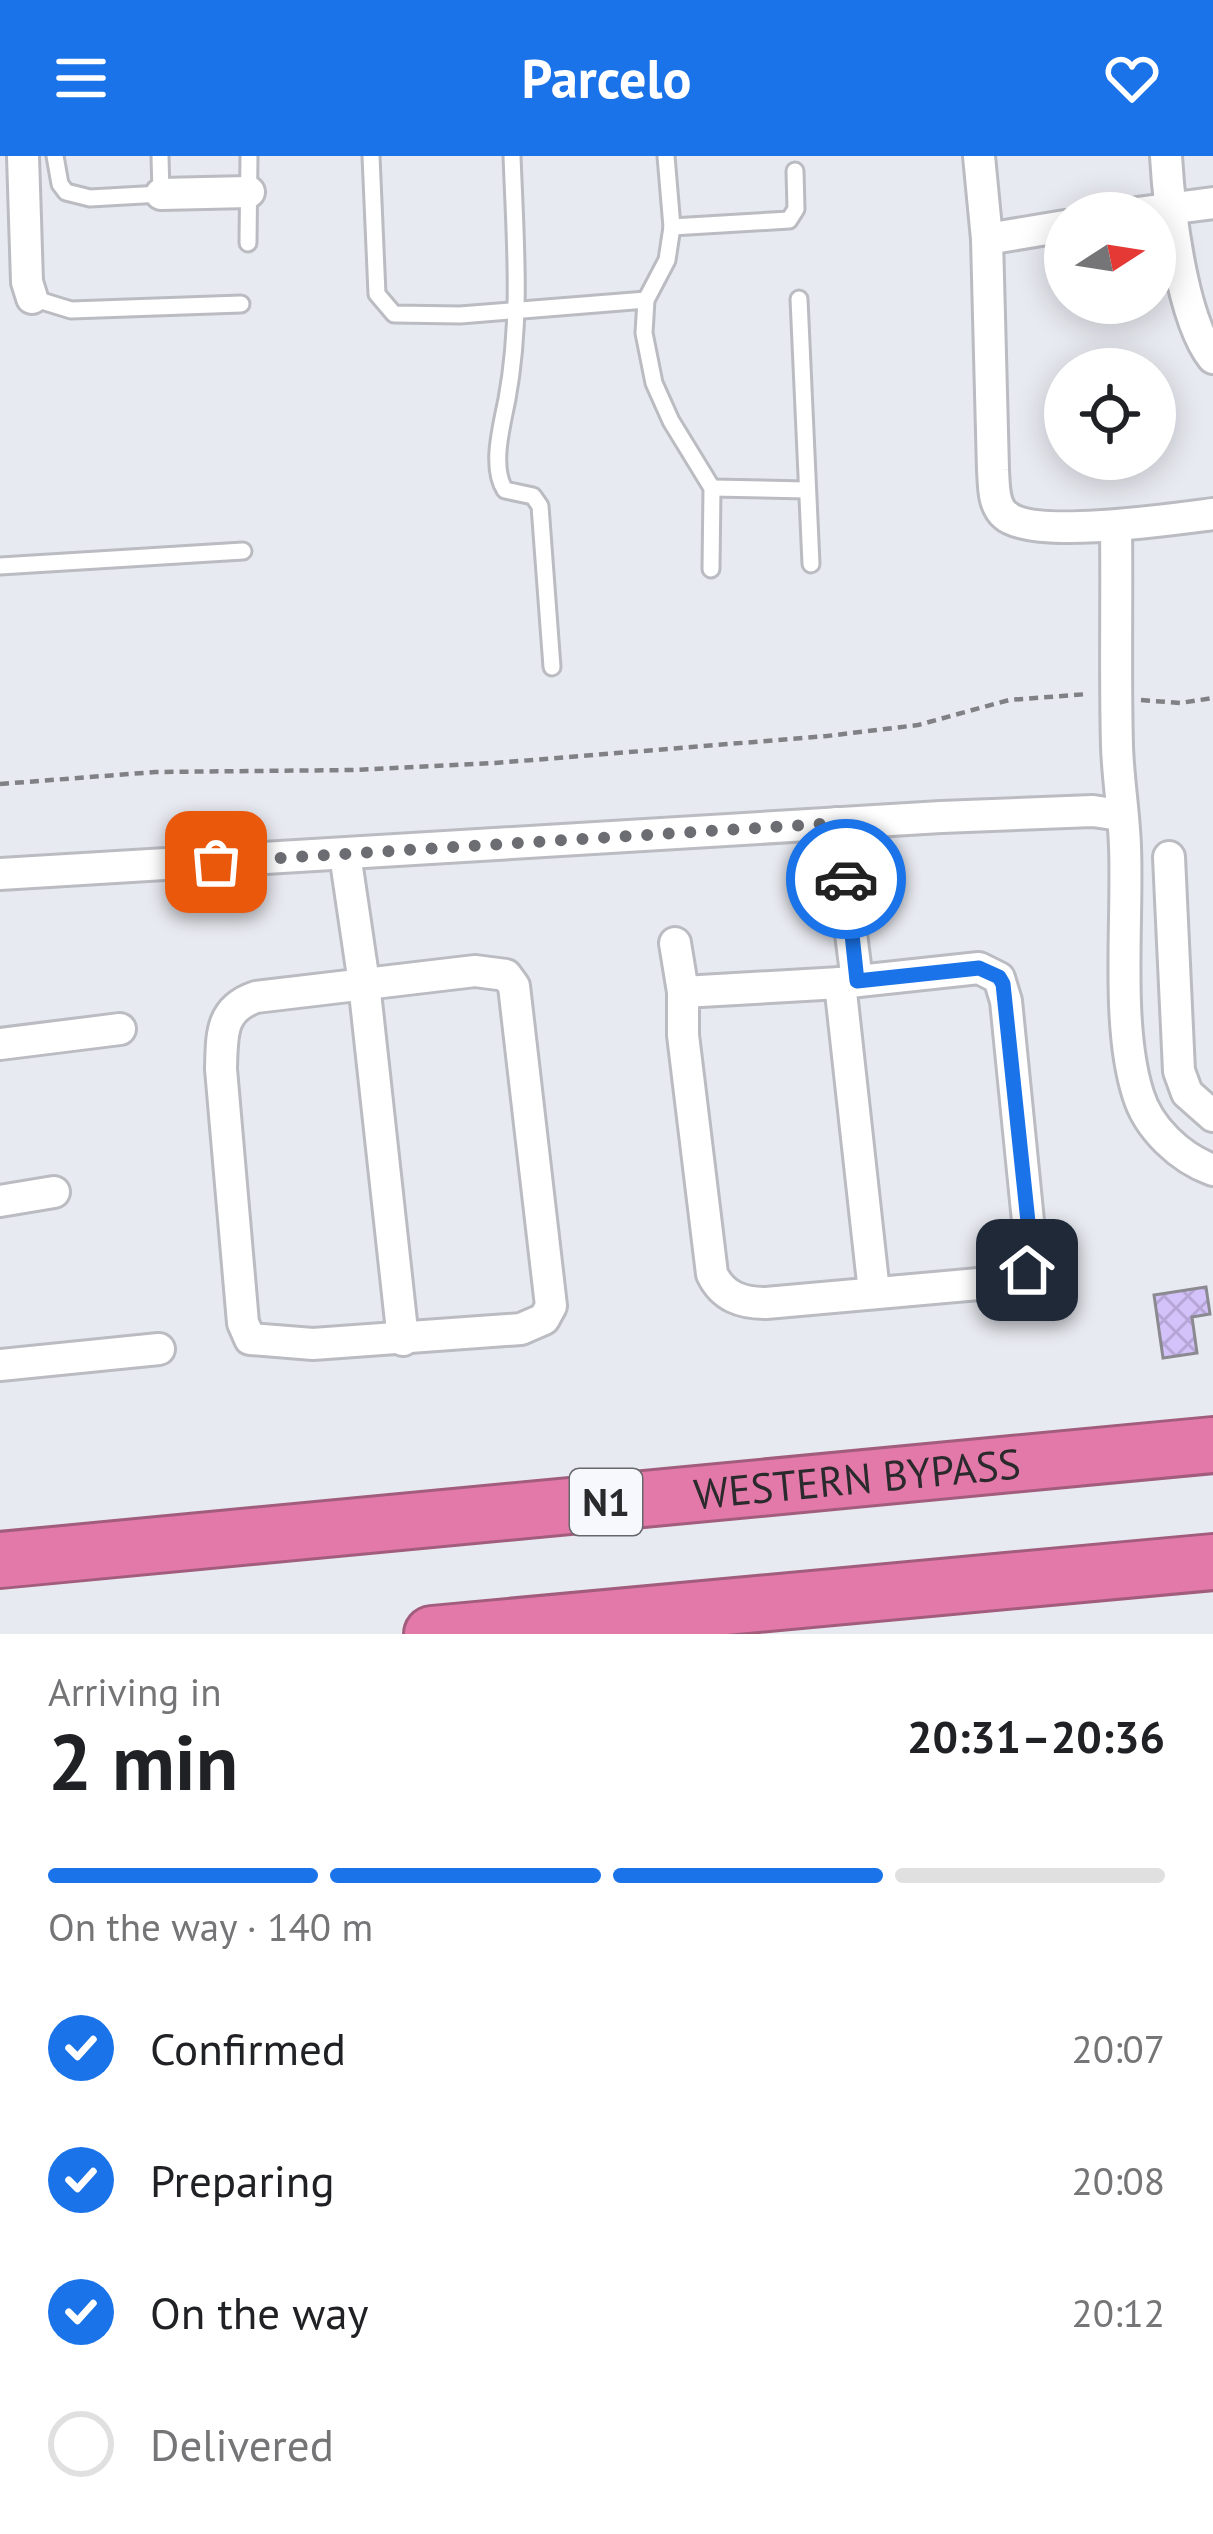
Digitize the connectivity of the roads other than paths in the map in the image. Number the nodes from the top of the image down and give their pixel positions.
1 (23, 156) edge
2 (55, 156) edge
3 (160, 156) edge
4 (248, 156) edge
5 (370, 156) edge
6 (512, 156) edge
7 (666, 156) edge
8 (979, 156) edge
9 (1166, 156) edge
10 (795, 171) dead end
11 (249, 192) junction
12 (1168, 192) edge
13 (161, 194) junction
14 (1213, 203) edge
15 (1176, 206) edge
16 (672, 227) junction
17 (1044, 230) edge
18 (987, 239) junction
19 (1176, 239) edge
20 (248, 243) dead end
21 (32, 298) joint
22 (799, 299) dead end
23 (646, 300) junction
24 (241, 304) dead end
25 (518, 310) junction
26 (1213, 358) edge
27 (712, 488) junction
28 (806, 490) junction
29 (1213, 514) edge
30 (1116, 526) junction
31 (242, 551) dead end
32 (811, 564) dead end
33 (0, 566) edge
34 (711, 568) dead end
35 (552, 667) dead end
36 (1120, 815) junction
37 (837, 823) junction
38 (345, 854) junction
39 (1169, 857) dead end
40 (0, 874) edge
41 (675, 943) dead end
42 (848, 982) junction
43 (364, 983) junction
44 (683, 992) junction
45 (119, 1029) dead end
46 (0, 1044) edge
47 (1213, 1116) edge
48 (1213, 1170) edge
49 (54, 1192) dead end
50 (0, 1201) edge
51 (874, 1292) junction
52 (0, 1334) edge
53 (403, 1340) junction
54 (159, 1348) dead end
55 (2, 1365) edge
56 (1213, 1445) edge
57 (0, 1560) edge
58 (1213, 1562) edge
59 (432, 1634) edge

1 - 21 street
2 - 13 lane
3 - 13 lane
4 - 11 lane
5 - 25 lane
6 - 25 lane
7 - 16 lane
8 - 18 street
9 - 12 street
10 - 16 lane
11 - 13 street
11 - 20 lane
14 - 15 street
16 - 23 lane
17 - 18 street
18 - 30 street
19 - 26 street
21 - 24 lane
22 - 28 lane
23 - 25 lane
23 - 27 lane
25 - 35 lane
27 - 28 lane
27 - 34 lane
28 - 32 lane
29 - 30 street
30 - 36 street
31 - 33 lane
36 - 37 street
36 - 48 street
37 - 38 street
37 - 42 street
38 - 40 street
38 - 43 street
39 - 47 street
41 - 44 street
42 - 44 street
42 - 51 street
42 - 51 street
43 - 53 street
43 - 53 street
43 - 53 street
44 - 51 street
45 - 46 street
49 - 50 street
52 - 55 street
54 - 55 street
56 - 57 highway, WESTERN BYPASS / N1
58 - 59 highway

